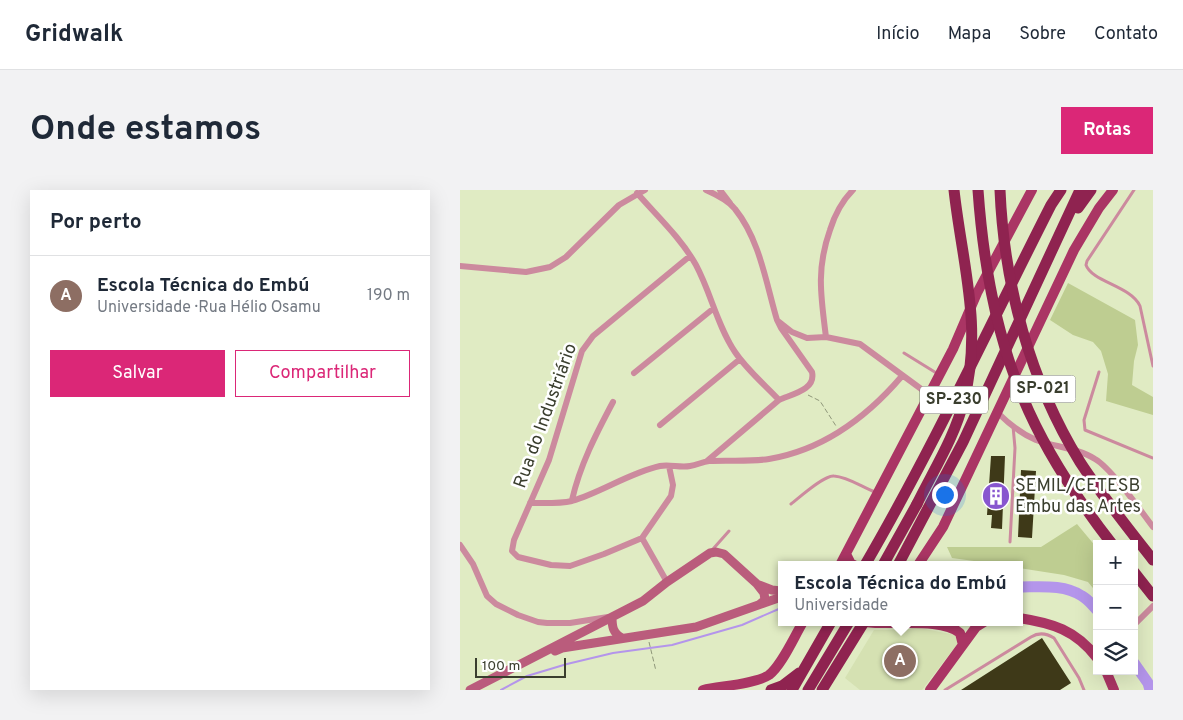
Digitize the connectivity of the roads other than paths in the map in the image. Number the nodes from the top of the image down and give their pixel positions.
1 (645, 190) edge
2 (706, 190) edge
3 (720, 190) edge
4 (853, 190) edge
5 (954, 190) edge
6 (978, 190) edge
7 (1000, 190) edge
8 (1032, 190) edge
9 (1060, 190) edge
10 (1080, 190) edge
11 (1091, 190) edge
12 (1113, 190) edge
13 (1134, 190) edge
14 (637, 193) junction
15 (734, 207) junction
16 (1054, 246) junction
17 (690, 256) junction
18 (460, 266) edge
19 (714, 308) junction
20 (777, 320) junction
21 (826, 337) junction
22 (904, 353) dead end
23 (740, 359) junction
24 (1153, 366) edge
25 (1099, 372) dead end
26 (634, 373) dead end
27 (938, 374) junction
28 (902, 376) junction
29 (928, 394) junction
30 (779, 400) junction
31 (613, 402) dead end
32 (998, 413) junction
33 (660, 425) dead end
34 (1013, 426) junction
35 (1153, 458) edge
36 (707, 461) junction
37 (669, 466) junction
38 (878, 494) junction
39 (572, 500) junction
40 (530, 503) junction
41 (792, 504) dead end
42 (1153, 527) edge
43 (729, 531) dead end
44 (642, 538) junction
45 (1109, 540) edge
46 (1010, 542) dead end
47 (460, 545) edge
48 (710, 553) junction
49 (846, 554) junction
50 (901, 560) edge
51 (1153, 560) edge
52 (842, 561) edge
53 (849, 561) edge
54 (867, 561) edge
55 (886, 561) edge
56 (921, 561) edge
57 (1138, 577) edge
58 (667, 582) junction
59 (757, 584) junction
60 (778, 591) edge
61 (1153, 596) edge
62 (778, 598) edge
63 (760, 604) junction
64 (1153, 606) edge
65 (612, 617) junction
66 (1023, 619) edge
67 (1138, 621) edge
68 (570, 623) junction
69 (802, 626) edge
70 (805, 626) edge
71 (829, 626) edge
72 (847, 626) edge
73 (866, 626) edge
74 (939, 626) edge
75 (978, 626) edge
76 (798, 632) junction
77 (574, 636) junction
78 (622, 638) junction
79 (963, 645) junction
80 (1092, 647) edge
81 (528, 661) junction
82 (805, 666) junction
83 (1108, 675) edge
84 (470, 690) edge
85 (703, 690) edge
86 (771, 690) edge
87 (792, 690) edge
88 (808, 690) edge
89 (822, 690) edge
90 (930, 690) edge
91 (945, 690) edge
92 (1084, 690) edge
93 (1114, 690) edge

1 - 14 street
2 - 15 street
3 - 15 street
4 - 21 street
5 - 55 highway, bridge
6 - 45 highway, SP-021, bridge
7 - 51 highway, SP-021, bridge
8 - 27 main road
9 - 54 highway, SP-230
10 - 16 highway, SP-230
11 - 16 highway
12 - 32 main road
13 - 24 lane
14 - 17 street
14 - 18 street
15 - 20 street
16 - 50 highway, SP-230
17 - 19 street
17 - 40 street, Rua do Industriário
19 - 23 street
19 - 26 street
20 - 21 street
20 - 30 street
21 - 28 street
22 - 27 lane
23 - 30 street
23 - 33 street
25 - 35 lane
27 - 29 main road
28 - 29 street
28 - 36 street
29 - 38 main road
30 - 36 street
31 - 39 street
32 - 34 street
32 - 56 main road
34 - 42 street
34 - 46 lane
36 - 37 street
37 - 39 street
37 - 44 street
38 - 41 lane
38 - 49 main road
39 - 40 street
40 - 44 street, Rua do Industriário
43 - 48 lane
44 - 58 street
47 - 68 street
48 - 58 main road
48 - 59 main road
49 - 52 main road
49 - 53 main road
57 - 61 highway
58 - 65 main road
59 - 60 main road
59 - 63 main road
62 - 63 main road
63 - 78 main road
64 - 67 street
65 - 68 street
65 - 77 main road
65 - 78 main road
66 - 80 main road
68 - 77 street
69 - 76 main road
70 - 76 main road
71 - 82 highway
72 - 88 highway
73 - 89 highway
74 - 79 main road
75 - 79 main road
76 - 85 main road
77 - 81 main road
78 - 81 main road
79 - 90 main road
81 - 84 main road
82 - 86 highway
82 - 87 highway
83 - 93 main road
91 - 92 lane

